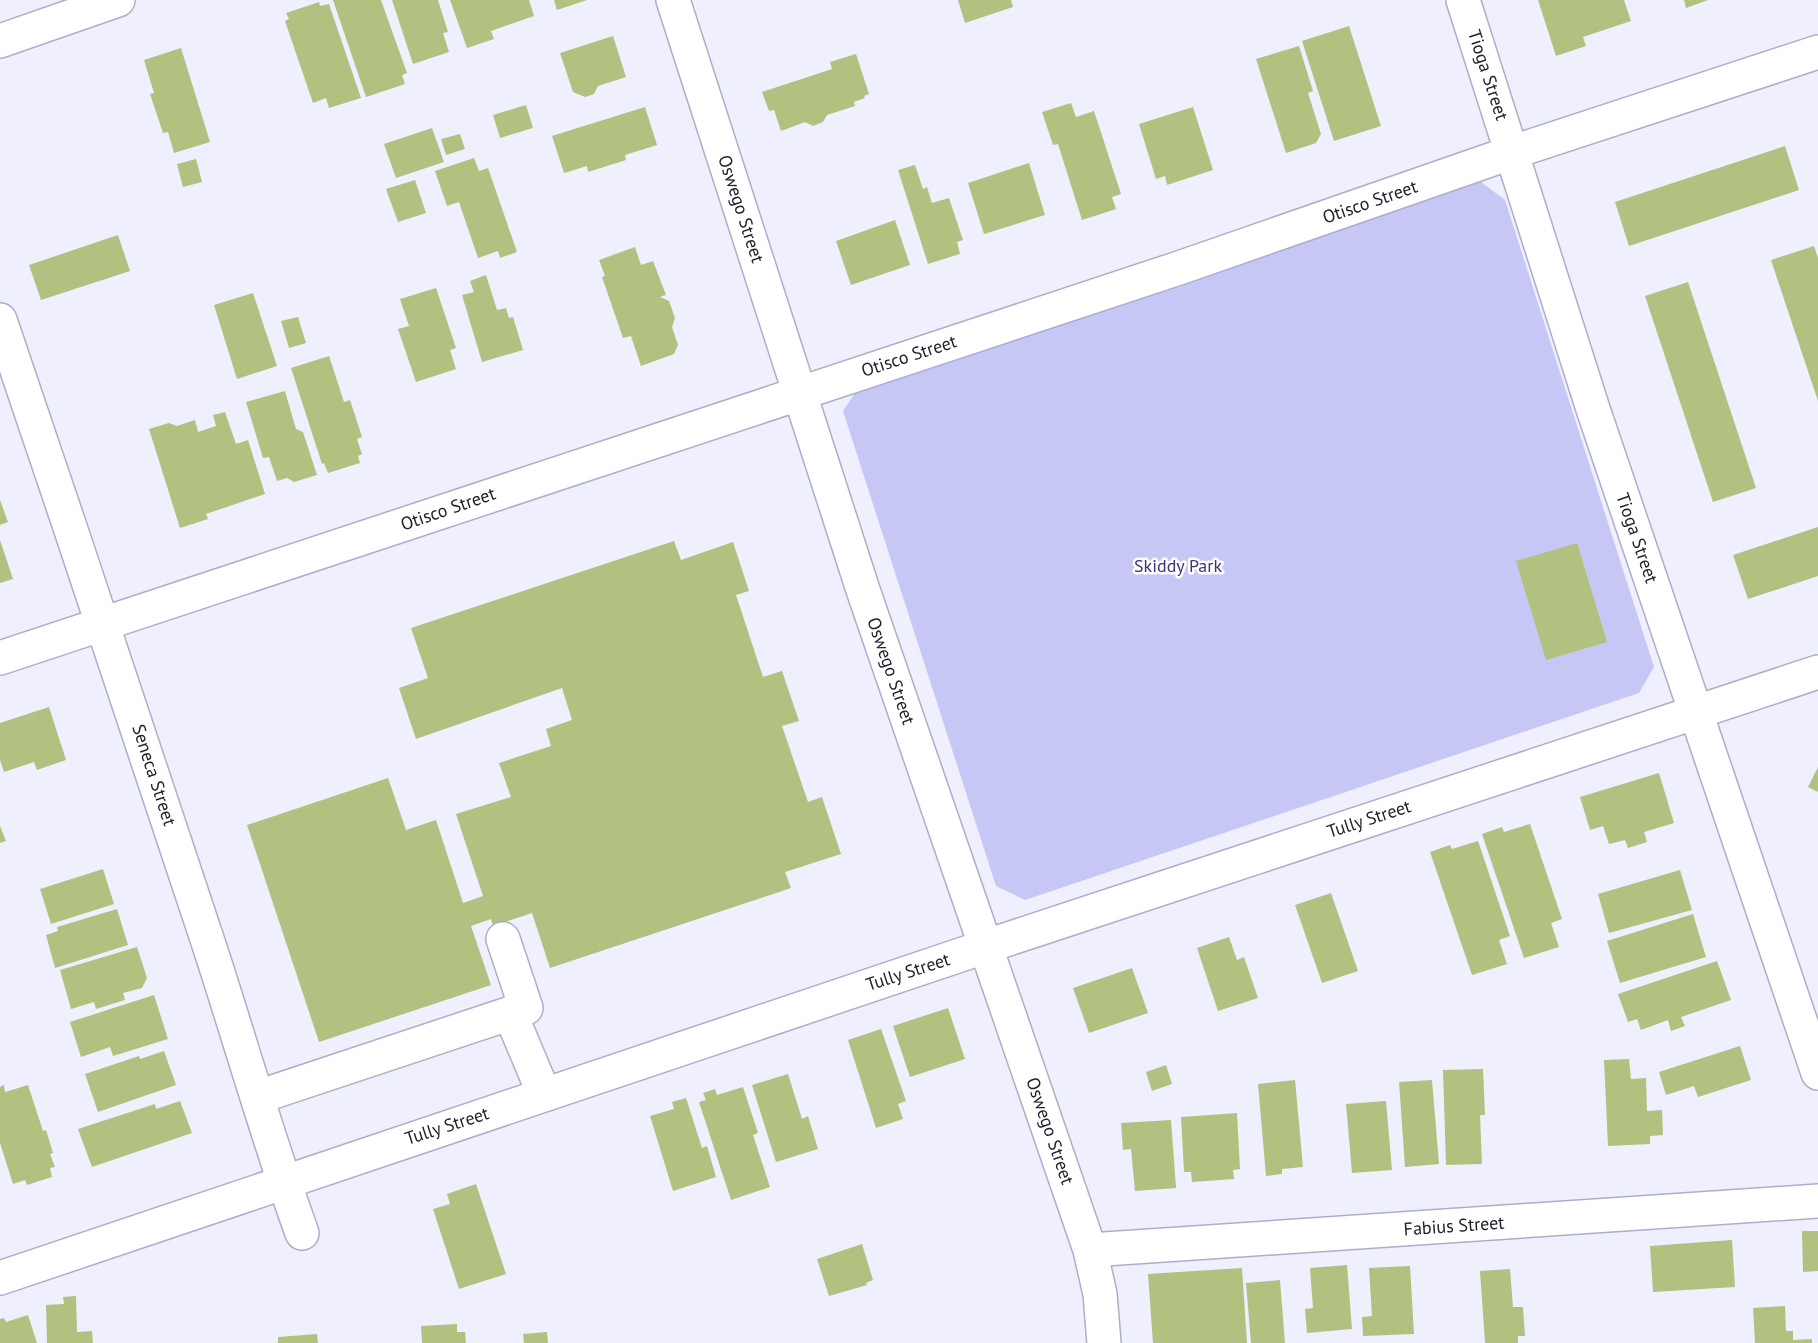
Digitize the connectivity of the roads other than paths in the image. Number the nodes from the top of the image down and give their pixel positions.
1 (118, 0) edge
2 (673, 0) edge
3 (1463, 0) edge
4 (0, 41) edge
5 (1818, 52) edge
6 (1514, 152) junction
7 (0, 320) edge
8 (801, 391) junction
9 (104, 624) junction
10 (0, 658) edge
11 (1818, 672) edge
12 (1696, 710) junction
13 (503, 939) dead end
14 (987, 946) junction
15 (510, 1013) junction
16 (1818, 1073) edge
17 (544, 1094) junction
18 (258, 1097) junction
19 (283, 1181) junction
20 (1818, 1202) edge
21 (302, 1233) dead end
22 (1090, 1250) junction
23 (0, 1278) edge
24 (1104, 1343) edge

1 - 4 street
2 - 8 street, Oswego Street
3 - 6 street, Tioga Street
5 - 6 street, Otisco Street
6 - 8 street, Otisco Street
6 - 12 street, Tioga Street
7 - 9 street, Seneca Street
8 - 9 street, Otisco Street
8 - 14 street, Oswego Street
9 - 10 street, Otisco Street
9 - 18 street, Seneca Street
11 - 12 street, Tully Street
12 - 14 street, Tully Street
12 - 16 street, Tioga Street
13 - 15 street
14 - 17 street, Tully Street
14 - 22 street, Oswego Street
15 - 17 street
15 - 18 street
17 - 19 street, Tully Street
18 - 19 street, Seneca Street
19 - 21 street, Seneca Street
19 - 23 street, Tully Street
20 - 22 street, Fabius Street
22 - 24 street, Oswego Street

